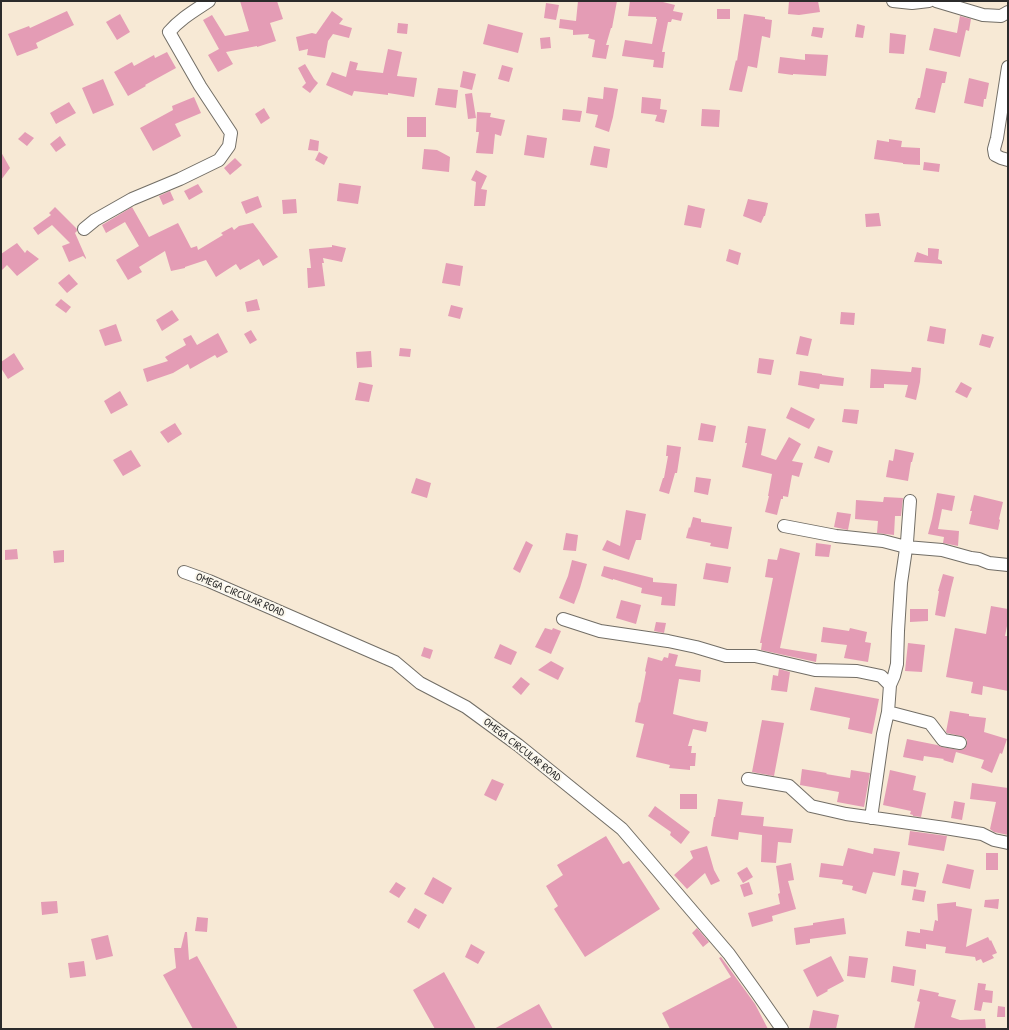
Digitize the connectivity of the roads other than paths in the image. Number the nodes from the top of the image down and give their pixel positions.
1 (208, 1) edge
2 (893, 1) edge
3 (930, 1) edge
4 (936, 1) edge
5 (1008, 12) edge
6 (1008, 67) edge
7 (1008, 160) edge
8 (84, 229) dead end
9 (910, 501) dead end
10 (784, 526) dead end
11 (906, 547) junction
12 (1008, 565) edge
13 (184, 572) dead end
14 (563, 620) dead end
15 (890, 685) junction
16 (888, 712) junction
17 (960, 743) dead end
18 (748, 779) dead end
19 (871, 818) junction
20 (1008, 844) edge
21 (782, 1029) edge

1 - 8 street
2 - 3 street
4 - 5 street
6 - 7 street
9 - 11 street
10 - 11 street
11 - 12 street
11 - 15 street
13 - 21 street, OMEGA CIRCULAR ROAD
14 - 15 street
15 - 16 street
16 - 17 street
16 - 19 street
18 - 19 street
19 - 20 street

